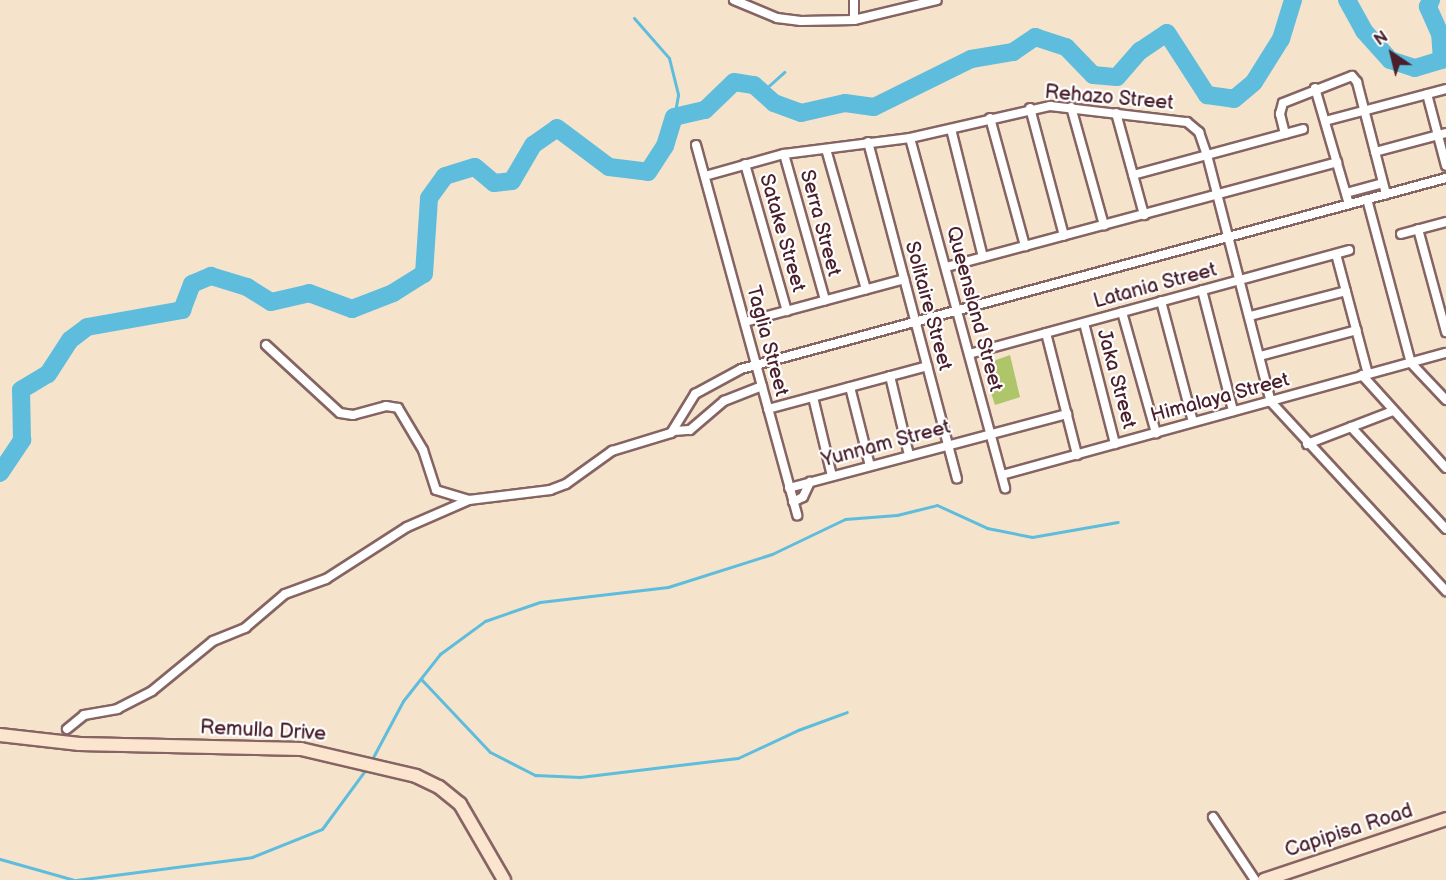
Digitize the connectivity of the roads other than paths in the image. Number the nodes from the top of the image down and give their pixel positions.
1 (734, 0) edge
2 (753, 0) edge
3 (854, 0) edge
4 (937, 0) edge
5 (753, 10) junction
6 (854, 20) junction
7 (1315, 88) junction
8 (1446, 89) edge
9 (1427, 94) junction
10 (1071, 107) junction
11 (1030, 108) junction
12 (1365, 110) junction
13 (1116, 113) junction
14 (990, 118) junction
15 (1325, 121) junction
16 (951, 129) junction
17 (1303, 129) dead end
18 (1286, 134) junction
19 (1442, 134) edge
20 (910, 138) junction
21 (868, 142) junction
22 (696, 144) dead end
23 (826, 149) junction
24 (1375, 152) junction
25 (784, 154) junction
26 (1208, 155) junction
27 (1337, 162) junction
28 (745, 164) junction
29 (1446, 166) edge
30 (1133, 175) junction
31 (705, 176) junction
32 (1446, 178) edge
33 (1383, 183) junction
34 (1346, 193) junction
35 (1386, 194) junction
36 (1218, 195) junction
37 (1367, 199) junction
38 (1349, 204) junction
39 (1144, 214) junction
40 (1446, 222) edge
41 (1104, 225) junction
42 (1418, 229) junction
43 (1401, 234) dead end
44 (1064, 236) junction
45 (1229, 236) junction
46 (1025, 246) junction
47 (1349, 250) dead end
48 (1336, 254) junction
49 (983, 257) junction
50 (946, 267) junction
51 (904, 279) junction
52 (1240, 280) junction
53 (866, 289) junction
54 (1202, 290) junction
55 (1346, 291) junction
56 (825, 300) junction
57 (1161, 302) junction
58 (787, 311) junction
59 (958, 312) junction
60 (1122, 312) junction
61 (1250, 316) junction
62 (745, 322) junction
63 (1084, 322) junction
64 (916, 323) junction
65 (1357, 330) junction
66 (1446, 332) edge
67 (1046, 333) junction
68 (266, 345) dead end
69 (1446, 353) edge
70 (969, 354) junction
71 (1260, 356) junction
72 (1411, 363) junction
73 (756, 365) junction
74 (927, 366) junction
75 (1365, 375) junction
76 (890, 376) junction
77 (762, 386) junction
78 (850, 387) junction
79 (813, 397) junction
80 (1446, 400) edge
81 (1271, 402) junction
82 (768, 409) junction
83 (1233, 411) junction
84 (1393, 411) junction
85 (1067, 414) junction
86 (1193, 422) junction
87 (1351, 427) junction
88 (674, 431) junction
89 (991, 433) junction
90 (1155, 433) junction
91 (948, 444) junction
92 (1115, 444) junction
93 (1307, 444) junction
94 (909, 455) junction
95 (1077, 455) junction
96 (870, 466) junction
97 (1446, 468) edge
98 (1002, 475) junction
99 (832, 476) junction
100 (957, 478) dead end
101 (810, 482) junction
102 (789, 488) junction
103 (1005, 488) dead end
104 (469, 500) junction
105 (793, 502) junction
106 (797, 515) dead end
107 (1446, 529) edge
108 (1446, 591) edge
109 (68, 729) dead end
110 (0, 735) edge
111 (1213, 817) dead end
112 (1446, 819) edge
113 (504, 880) edge
114 (1255, 880) edge
115 (1264, 880) edge

1 - 5 street
2 - 5 street
3 - 6 street
4 - 6 street
5 - 6 street
7 - 12 street
7 - 15 street
7 - 18 street
8 - 9 street
9 - 12 street
9 - 19 street
10 - 11 street, Rehazo Street
10 - 13 street, Rehazo Street
10 - 41 street
11 - 14 street, Rehazo Street
11 - 44 street
12 - 15 street
12 - 24 street
13 - 26 street, Rehazo Street
13 - 30 street
14 - 16 street, Rehazo Street
14 - 46 street
15 - 27 street
16 - 20 street, Rehazo Street
16 - 49 street
17 - 18 street
18 - 26 street
19 - 24 street
19 - 29 street
20 - 21 street, Rehazo Street
20 - 50 street, Queensland Street
21 - 23 street, Rehazo Street
21 - 51 street, Solitaire Street
22 - 31 street, Taglia Street
23 - 25 street, Rehazo Street
23 - 53 street
24 - 33 street
25 - 28 street, Rehazo Street
25 - 56 street, Serra Street
26 - 30 street
26 - 36 street, Rehazo Street
27 - 34 street
27 - 36 street
28 - 31 street, Rehazo Street
28 - 58 street, Satake Street
30 - 39 street
31 - 62 street, Taglia Street
32 - 35 street
33 - 34 street
33 - 35 street
34 - 38 street
35 - 37 street
36 - 39 street
36 - 45 street, Rehazo Street
37 - 38 street
37 - 72 street
38 - 45 street
39 - 41 street
40 - 42 street
41 - 44 street
42 - 43 street
42 - 66 street
44 - 46 street
45 - 52 street, Rehazo Street
45 - 59 street
46 - 49 street
47 - 48 street, Latania Street
48 - 52 street, Latania Street
48 - 55 street
49 - 50 street
50 - 59 street, Queensland Street
51 - 53 street
51 - 64 street, Solitaire Street
52 - 54 street, Latania Street
52 - 61 street, Rehazo Street
53 - 56 street
54 - 57 street, Latania Street
54 - 83 street
55 - 61 street
55 - 65 street
56 - 58 street
57 - 60 street, Latania Street
57 - 86 street
58 - 62 street
59 - 64 street
59 - 70 street, Queensland Street
60 - 63 street, Latania Street
60 - 90 street
61 - 71 street, Rehazo Street
62 - 73 street, Taglia Street
63 - 67 street, Latania Street
63 - 92 street, Jaka Street
64 - 73 street
64 - 74 street, Solitaire Street
65 - 71 street
65 - 75 street
67 - 70 street, Latania Street
67 - 85 street
68 - 104 street
69 - 72 street, Himalaya Street
70 - 89 street, Queensland Street
71 - 81 street, Rehazo Street
72 - 75 street, Himalaya Street
72 - 80 street
73 - 77 street, Taglia Street
73 - 88 street
74 - 76 street
74 - 91 street, Solitaire Street
75 - 81 street, Himalaya Street
75 - 84 street
76 - 78 street
76 - 94 street
77 - 82 street, Taglia Street
77 - 88 street
78 - 79 street
78 - 96 street
79 - 82 street
79 - 99 street
81 - 83 street, Himalaya Street
81 - 93 street
82 - 102 street, Taglia Street
83 - 86 street, Himalaya Street
84 - 87 street
84 - 97 street
85 - 89 street, Yunnam Street
85 - 95 street
86 - 90 street, Himalaya Street
87 - 93 street
87 - 107 street
88 - 104 street
89 - 91 street, Yunnam Street
89 - 98 street, Queensland Street
90 - 92 street, Himalaya Street
91 - 94 street, Yunnam Street
91 - 100 street, Solitaire Street
92 - 95 street, Himalaya Street
93 - 108 street
94 - 96 street, Yunnam Street
95 - 98 street, Himalaya Street
96 - 99 street, Yunnam Street
98 - 103 street, Queensland Street
99 - 101 street, Yunnam Street
101 - 102 street, Yunnam Street
101 - 105 street
102 - 105 street, Taglia Street
104 - 109 street
105 - 106 street, Taglia Street
110 - 113 main road, Remulla Drive
111 - 114 street
112 - 115 main road, Capipisa Road

